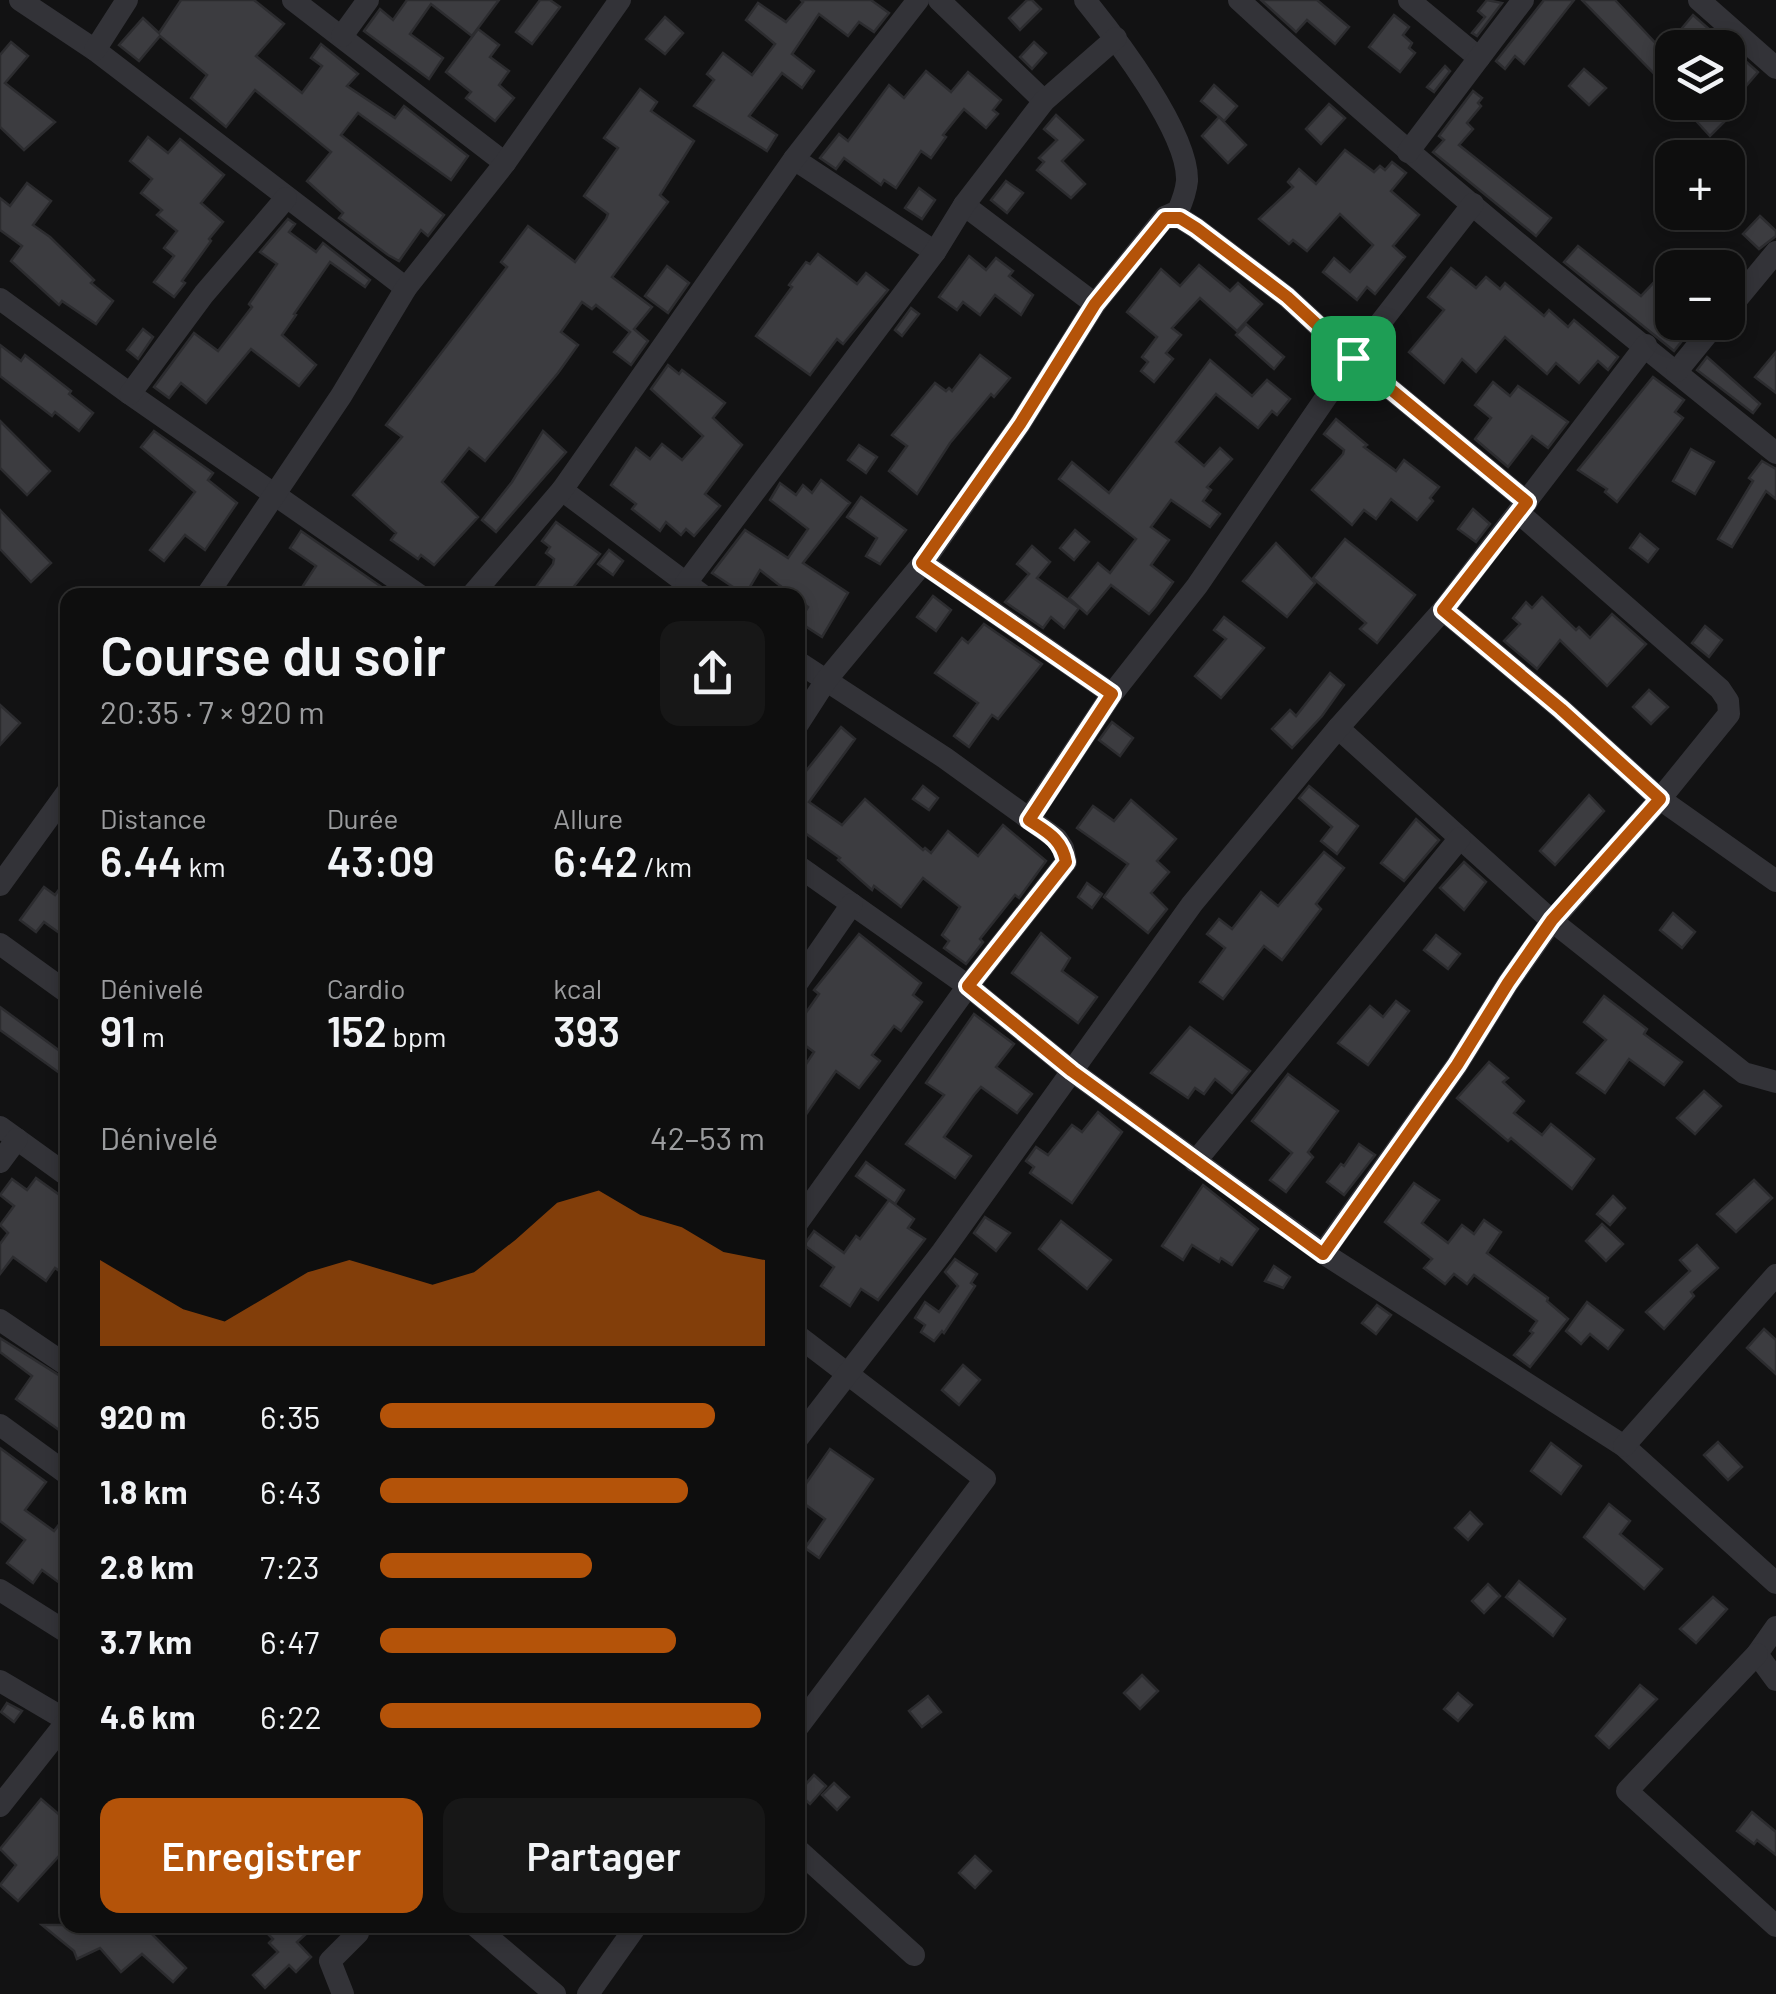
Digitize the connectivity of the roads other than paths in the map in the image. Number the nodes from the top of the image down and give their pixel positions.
1 (20, 0) edge
2 (127, 0) edge
3 (294, 0) edge
4 (368, 0) edge
5 (620, 0) edge
6 (918, 0) edge
7 (938, 0) edge
8 (1085, 0) edge
9 (1239, 0) edge
10 (1409, 0) edge
11 (1523, 0) edge
12 (1699, 0) edge
13 (342, 36) junction
14 (1116, 38) junction
15 (95, 50) junction
16 (1479, 58) junction
17 (1776, 68) edge
18 (1044, 101) junction
19 (1408, 152) junction
20 (794, 159) junction
21 (505, 162) junction
22 (286, 198) junction
23 (1473, 204) junction
24 (964, 205) junction
25 (1165, 218) junction
26 (935, 252) junction
27 (1776, 252) edge
28 (406, 288) junction
29 (1745, 289) edge
30 (0, 299) edge
31 (1095, 304) junction
32 (1702, 340) edge
33 (1646, 345) junction
34 (1353, 358) junction
35 (1677, 371) junction
36 (130, 394) junction
37 (1776, 452) edge
38 (562, 490) junction
39 (275, 496) junction
40 (1523, 507) junction
41 (922, 563) junction
42 (211, 588) edge
43 (409, 588) edge
44 (478, 588) edge
45 (693, 588) edge
46 (695, 588) edge
47 (1443, 610) junction
48 (805, 666) edge
49 (827, 679) junction
50 (1112, 694) junction
51 (805, 713) edge
52 (1338, 728) junction
53 (1660, 799) junction
54 (60, 802) edge
55 (1029, 820) junction
56 (1460, 838) junction
57 (805, 871) edge
58 (1776, 881) edge
59 (0, 884) edge
60 (852, 904) junction
61 (1552, 920) junction
62 (0, 944) edge
63 (805, 972) edge
64 (60, 986) edge
65 (968, 986) junction
66 (1072, 1071) junction
67 (1776, 1082) edge
68 (8, 1133) edge
69 (0, 1162) edge
70 (1194, 1162) junction
71 (60, 1170) edge
72 (805, 1212) edge
73 (1323, 1254) junction
74 (1776, 1276) edge
75 (0, 1320) edge
76 (805, 1341) edge
77 (60, 1361) edge
78 (845, 1372) junction
79 (0, 1424) edge
80 (805, 1428) edge
81 (1624, 1446) junction
82 (60, 1468) edge
83 (1776, 1584) edge
84 (0, 1590) edge
85 (1776, 1627) edge
86 (60, 1628) edge
87 (1757, 1654) junction
88 (1776, 1680) edge
89 (0, 1681) edge
90 (60, 1716) edge
91 (805, 1718) edge
92 (60, 1729) edge
93 (0, 1806) edge
94 (805, 1856) edge
95 (1776, 1926) edge
96 (358, 1933) edge
97 (483, 1933) edge
98 (631, 1933) edge
99 (914, 1955) dead end
100 (343, 1994) edge
101 (555, 1994) edge
102 (588, 1994) edge

1 - 15 street
2 - 15 street
3 - 13 street
4 - 13 street
5 - 21 street
6 - 20 street
7 - 18 street
8 - 14 street
9 - 19 street
10 - 16 street
11 - 16 street
12 - 17 street
13 - 21 street
14 - 18 street
14 - 25 street
15 - 22 street
16 - 19 street
18 - 24 street
19 - 23 street
20 - 26 street
20 - 38 street
21 - 28 street
22 - 28 street
22 - 36 street
23 - 33 street
23 - 34 street
24 - 26 street
24 - 31 street
25 - 31 street
25 - 34 street
26 - 46 street
27 - 29 street
28 - 39 street
30 - 36 street
31 - 41 street
32 - 35 street
33 - 35 street
33 - 40 street
34 - 40 street
34 - 50 street
35 - 37 street
36 - 39 street
38 - 44 street
38 - 45 street
39 - 42 street
39 - 43 street
40 - 47 street
40 - 53 street
41 - 49 street
41 - 50 street
47 - 52 street
47 - 53 street
48 - 49 street
49 - 51 street
49 - 55 street
50 - 55 street
52 - 56 street
52 - 66 street
53 - 58 street
53 - 61 street
54 - 59 street
55 - 65 street
56 - 61 street
56 - 70 street
57 - 60 street
60 - 63 street
60 - 65 street
61 - 67 street
61 - 73 street
62 - 64 street
65 - 66 street
65 - 72 street
66 - 70 street
66 - 78 street
68 - 69 street
68 - 71 street
70 - 73 street
73 - 81 street
74 - 81 street
75 - 77 street
76 - 78 street
78 - 80 street
78 - 91 street
79 - 82 street
81 - 83 street
84 - 86 street
85 - 87 street
87 - 88 street
87 - 95 street
89 - 90 street
92 - 93 street
94 - 99 street
96 - 100 street
97 - 101 street
98 - 102 street

